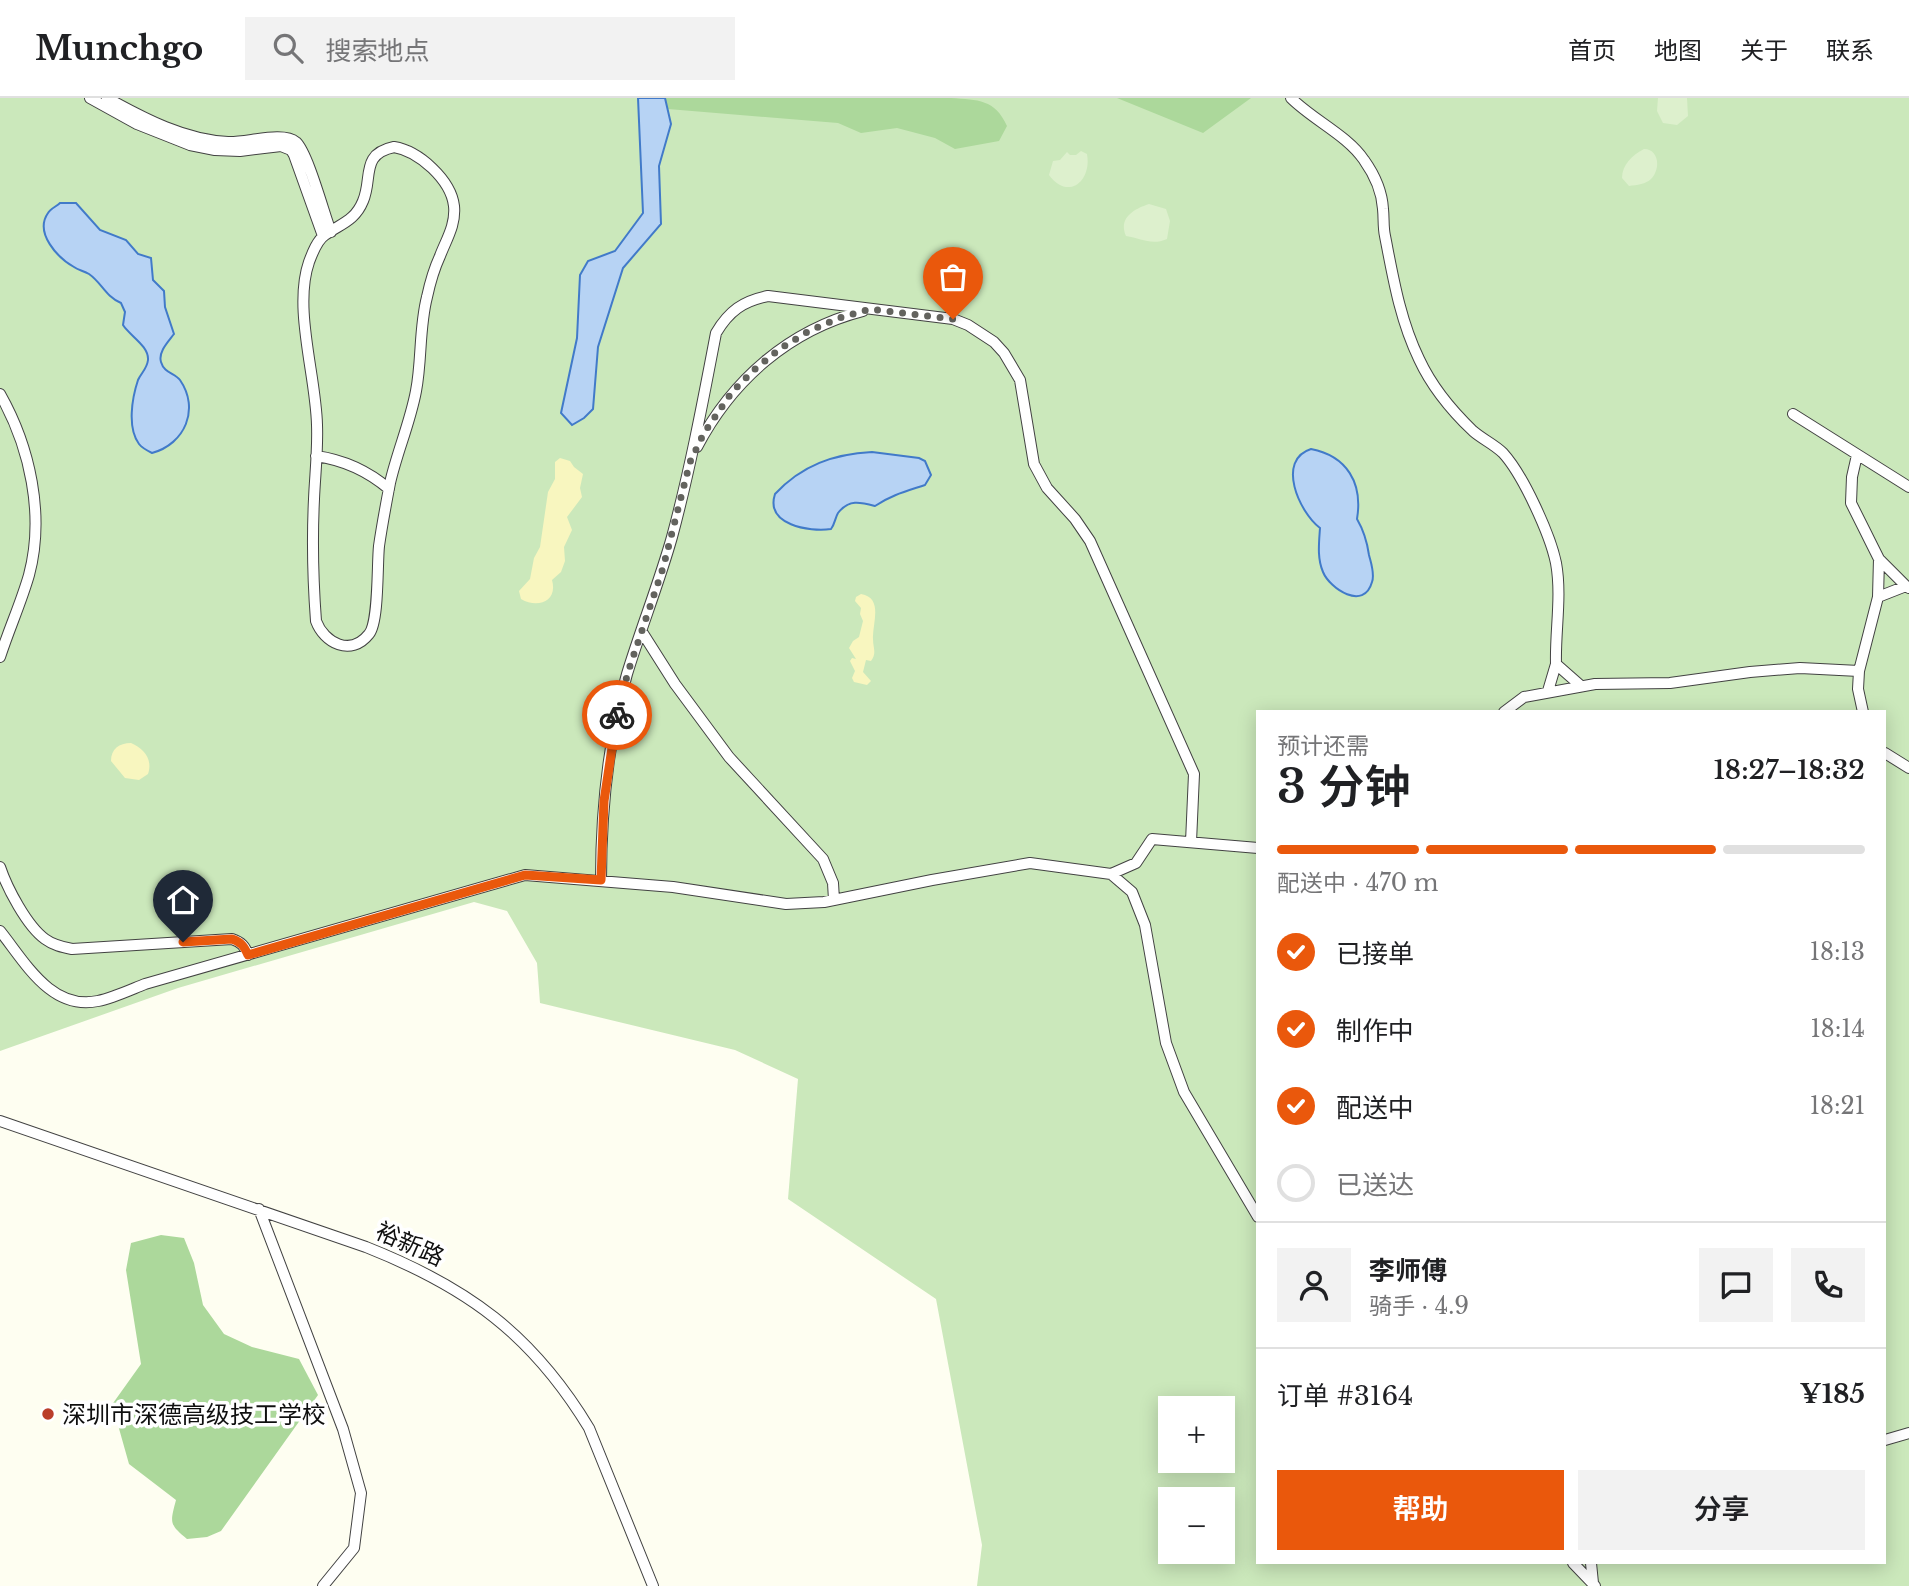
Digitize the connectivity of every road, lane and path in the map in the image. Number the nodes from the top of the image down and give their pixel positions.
1 (90, 98) edge
2 (107, 98) edge
3 (1291, 98) edge
4 (327, 234) junction
5 (870, 309) junction
6 (0, 394) edge
7 (1793, 414) dead end
8 (1857, 455) junction
9 (317, 456) junction
10 (690, 462) junction
11 (1909, 487) edge
12 (389, 489) junction
13 (1879, 559) junction
14 (1907, 587) edge
15 (1878, 597) junction
16 (642, 632) junction
17 (0, 657) edge
18 (1556, 664) junction
19 (1859, 671) junction
20 (1581, 686) junction
21 (1548, 691) junction
22 (1507, 710) edge
23 (1863, 710) edge
24 (1886, 754) edge
25 (1909, 768) edge
26 (1191, 842) junction
27 (1256, 848) edge
28 (0, 867) edge
29 (1111, 874) junction
30 (601, 880) junction
31 (834, 900) junction
32 (0, 932) edge
33 (248, 955) junction
34 (0, 1121) edge
35 (259, 1209) junction
36 (1256, 1214) edge
37 (1909, 1433) edge
38 (1886, 1440) edge
39 (1574, 1564) edge
40 (1591, 1564) edge
41 (1594, 1584) edge
42 (323, 1586) edge
43 (653, 1586) edge

1 - 4 street
2 - 4 street
3 - 18 street
4 - 9 street
4 - 12 street
5 - 10 street
5 - 10 street
5 - 26 street
6 - 17 street
7 - 8 street
8 - 11 street
8 - 13 street
9 - 12 street
9 - 12 street
10 - 16 street
13 - 14 street
13 - 15 street
14 - 15 street
15 - 19 street
16 - 30 street
16 - 31 street
18 - 20 street
18 - 21 street
19 - 20 street
19 - 23 street
20 - 21 street
21 - 22 street
24 - 25 street
26 - 27 street
26 - 29 street
28 - 33 street
29 - 31 street
29 - 36 street
30 - 31 street
30 - 33 street
32 - 33 street
34 - 35 street, 裕新路
35 - 42 street
35 - 43 street, 裕新路
37 - 38 street
39 - 41 street
40 - 41 street

